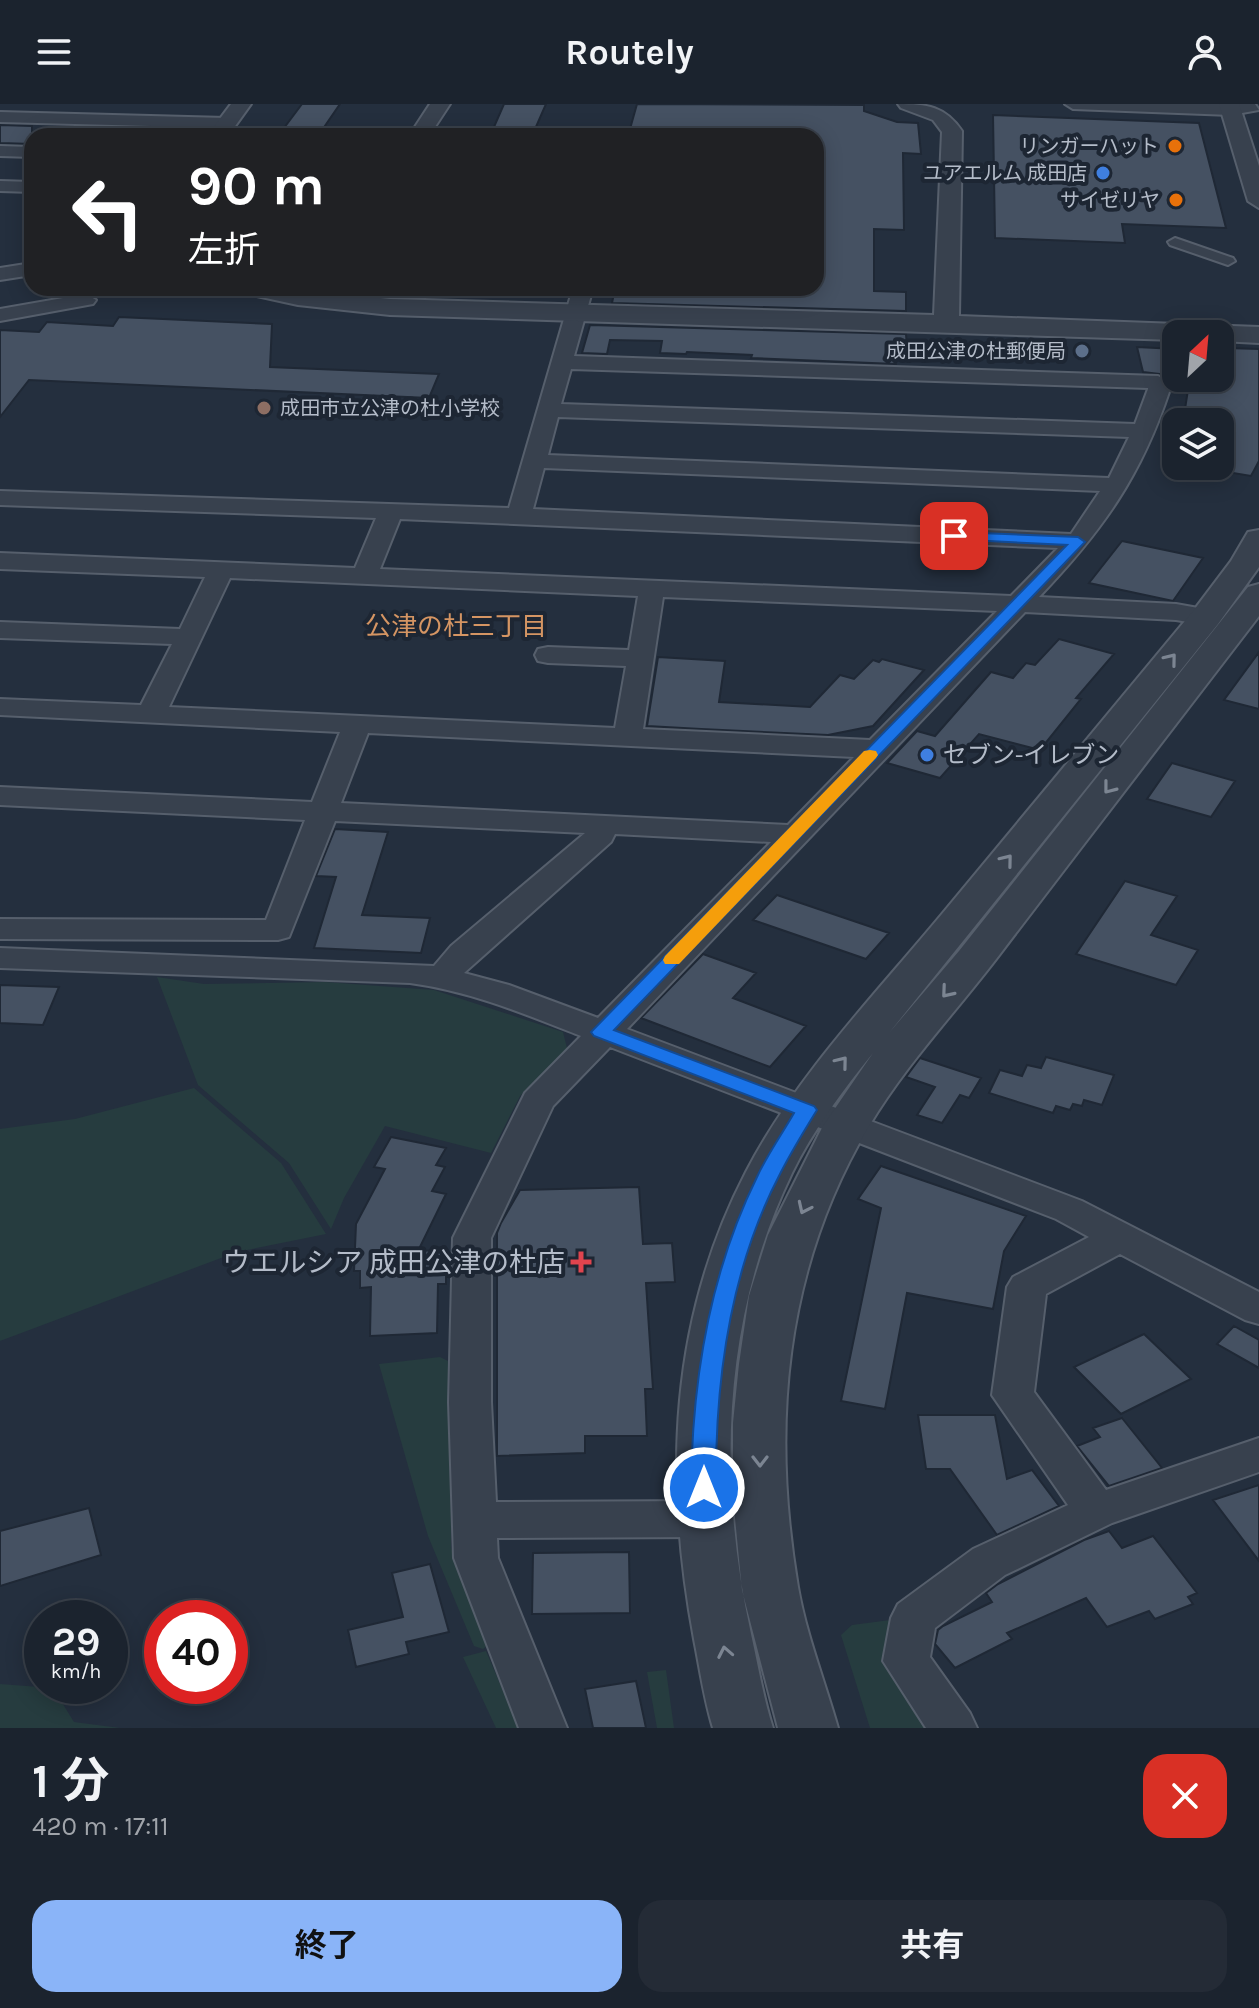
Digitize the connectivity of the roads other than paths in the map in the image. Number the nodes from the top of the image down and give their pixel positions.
1 (136, 104) edge
2 (241, 104) edge
3 (440, 104) edge
4 (908, 104) edge
5 (1073, 104) edge
6 (1239, 106) edge
7 (0, 117) edge
8 (121, 120) junction
9 (202, 128) edge
10 (223, 128) edge
11 (424, 128) edge
12 (1259, 133) edge
13 (0, 151) edge
14 (24, 152) edge
15 (0, 186) edge
16 (24, 187) edge
17 (1259, 201) edge
18 (1172, 226) dead end
19 (1175, 242) junction
20 (1179, 260) dead end
21 (1228, 261) dead end
22 (24, 270) edge
23 (0, 274) edge
24 (80, 296) edge
25 (301, 296) edge
26 (579, 300) edge
27 (0, 315) edge
28 (946, 323) junction
29 (1259, 335) edge
30 (562, 362) junction
31 (549, 410) junction
32 (1146, 431) junction
33 (534, 461) junction
34 (1118, 485) junction
35 (0, 498) edge
36 (391, 512) junction
37 (519, 516) junction
38 (1259, 539) edge
39 (1078, 542) junction
40 (0, 561) edge
41 (221, 571) junction
42 (365, 576) junction
43 (652, 588) junction
44 (1259, 594) edge
45 (1018, 604) junction
46 (1206, 617) junction
47 (0, 630) edge
48 (188, 637) junction
49 (548, 655) dead end
50 (641, 658) junction
51 (0, 707) edge
52 (151, 714) junction
53 (357, 724) junction
54 (628, 737) junction
55 (876, 749) junction
56 (0, 796) edge
57 (324, 810) junction
58 (602, 825) junction
59 (795, 834) junction
60 (0, 929) edge
61 (0, 958) edge
62 (442, 977) junction
63 (601, 1032) junction
64 (826, 1118) junction
65 (1122, 1236) junction
66 (1259, 1310) edge
67 (1259, 1455) edge
68 (1097, 1511) junction
69 (704, 1519) junction
70 (474, 1520) junction
71 (543, 1728) edge
72 (743, 1728) edge
73 (808, 1728) edge
74 (953, 1728) edge

1 - 8 street
2 - 10 street
3 - 11 street
4 - 28 street
5 - 6 street
6 - 12 street
6 - 17 street
7 - 8 street
8 - 9 street
13 - 14 street
15 - 16 street
18 - 19 street
19 - 20 street
19 - 21 street
22 - 23 street
24 - 27 street
25 - 26 street
26 - 28 street
26 - 30 street
28 - 29 street
30 - 31 street
30 - 32 street
31 - 32 street
31 - 33 street
32 - 34 street
33 - 34 street
33 - 37 street
34 - 39 street
35 - 36 street
36 - 37 street
36 - 42 street
37 - 39 street
38 - 46 street
39 - 45 street
40 - 41 street
41 - 42 street
41 - 48 street
42 - 43 street
43 - 45 street
43 - 50 street
44 -> 64 street
45 - 46 street
45 - 55 street
64 -> 46 street
47 - 48 street
48 - 52 street
49 - 50 street
50 - 54 street
51 - 52 street
52 - 53 street
53 - 54 street
53 - 57 street
54 - 55 street
55 - 59 street
56 - 57 street
57 - 58 street
57 - 60 street
58 - 59 street
58 - 62 street
59 - 63 street
61 - 62 street
62 - 63 street
63 - 64 street
63 - 70 street
64 - 65 street
64 - 69 street
64 -> 73 street
65 - 66 street
65 - 68 street
67 - 68 street
68 - 74 street
69 - 70 street
72 -> 69 street
70 - 71 street

